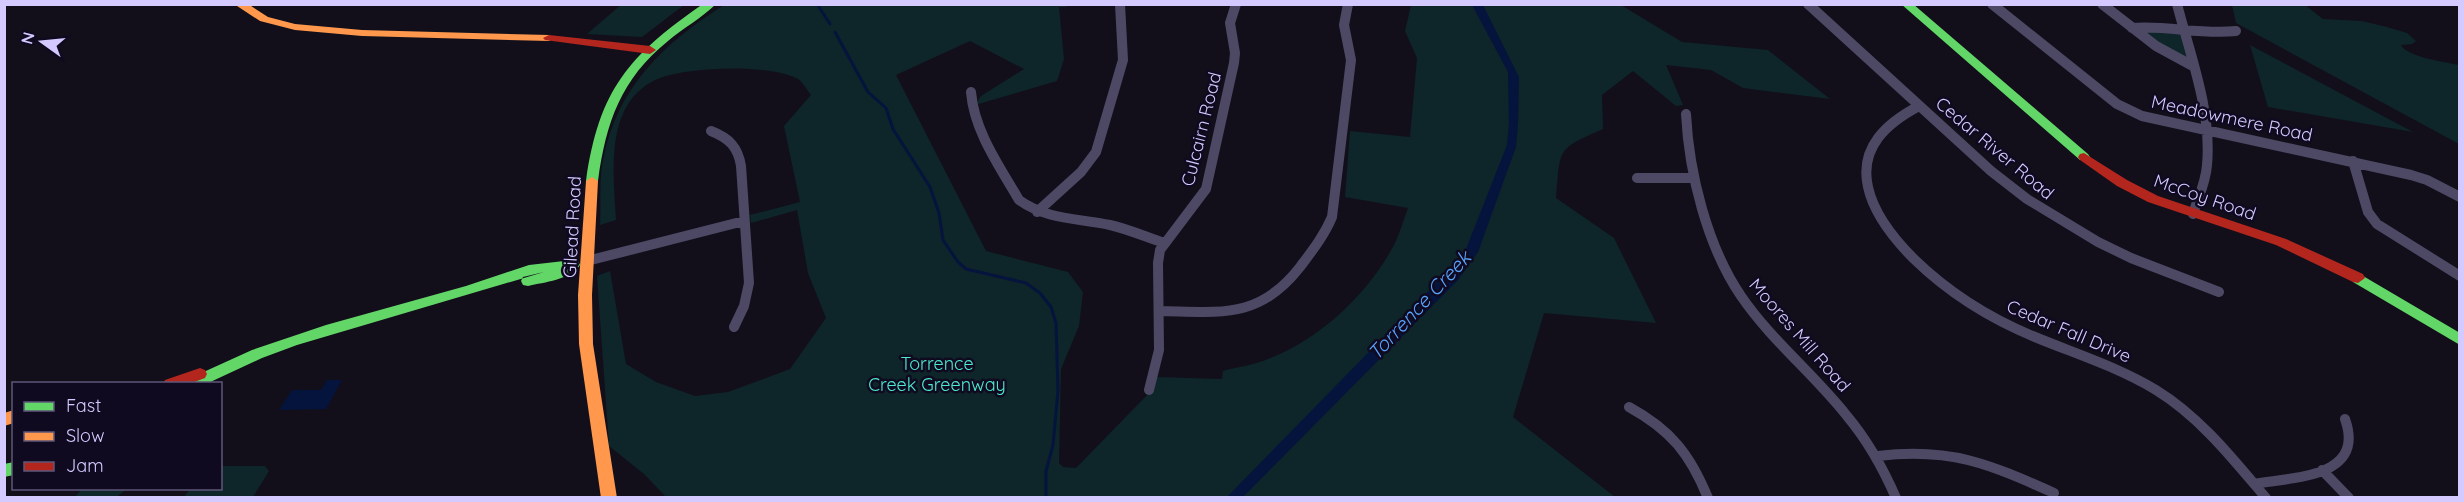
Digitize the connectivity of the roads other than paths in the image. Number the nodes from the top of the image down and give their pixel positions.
1 (239, 4) edge
2 (711, 4) edge
3 (1120, 4) edge
4 (1236, 4) edge
5 (1348, 4) edge
6 (1808, 4) edge
7 (1906, 4) edge
8 (1992, 4) edge
9 (2102, 4) edge
10 (2177, 4) edge
11 (2183, 27) junction
12 (2132, 28) junction
13 (2236, 32) dead end
14 (650, 51) junction
15 (2191, 65) junction
16 (971, 92) dead end
17 (1919, 106) junction
18 (1686, 114) dead end
19 (711, 131) dead end
20 (2207, 131) junction
21 (2353, 161) junction
22 (1637, 178) dead end
23 (1694, 178) junction
24 (2460, 197) edge
25 (1038, 212) junction
26 (2193, 214) junction
27 (744, 221) junction
28 (1164, 243) junction
29 (587, 261) junction
30 (2460, 276) edge
31 (2219, 292) dead end
32 (1158, 311) junction
33 (734, 327) dead end
34 (2460, 340) edge
35 (217, 370) junction
36 (177, 382) edge
37 (195, 382) edge
38 (1149, 390) dead end
39 (1629, 407) dead end
40 (2345, 419) dead end
41 (1878, 456) junction
42 (2322, 470) junction
43 (2254, 484) junction
44 (2054, 493) dead end
45 (609, 498) edge
46 (1708, 498) edge
47 (1896, 498) edge
48 (2266, 498) edge
49 (2349, 498) edge

1 - 14 main road
2 - 14 main road, Gilead Road
3 - 25 street
4 - 28 street, Culcairn Road
5 - 32 street
6 - 17 street, Cedar River Road
7 - 26 main road, McCoy Road
8 - 20 street, Meadowmere Road
9 - 12 street
10 - 11 street
11 - 12 street
11 - 13 street
11 - 15 street
12 - 15 street
14 - 29 main road, Gilead Road
15 - 20 street
16 - 25 street
17 - 31 street, Cedar River Road
17 - 43 street, Cedar Fall Drive
18 - 23 street, Moores Mill Road
19 - 27 street
20 - 21 street, Meadowmere Road
20 - 26 street
21 - 24 street, Meadowmere Road
21 - 30 street
22 - 23 street
23 - 41 street, Moores Mill Road
25 - 28 street
26 - 34 main road, McCoy Road
27 - 29 street
27 - 33 street
28 - 32 street, Culcairn Road
29 - 35 main road
29 - 45 main road, Gilead Road
32 - 38 street, Culcairn Road
35 - 36 main road
35 - 37 main road
39 - 46 street
40 - 42 street
41 - 44 street
41 - 47 street, Moores Mill Road
42 - 43 street
42 - 49 street
43 - 48 street, Cedar Fall Drive

